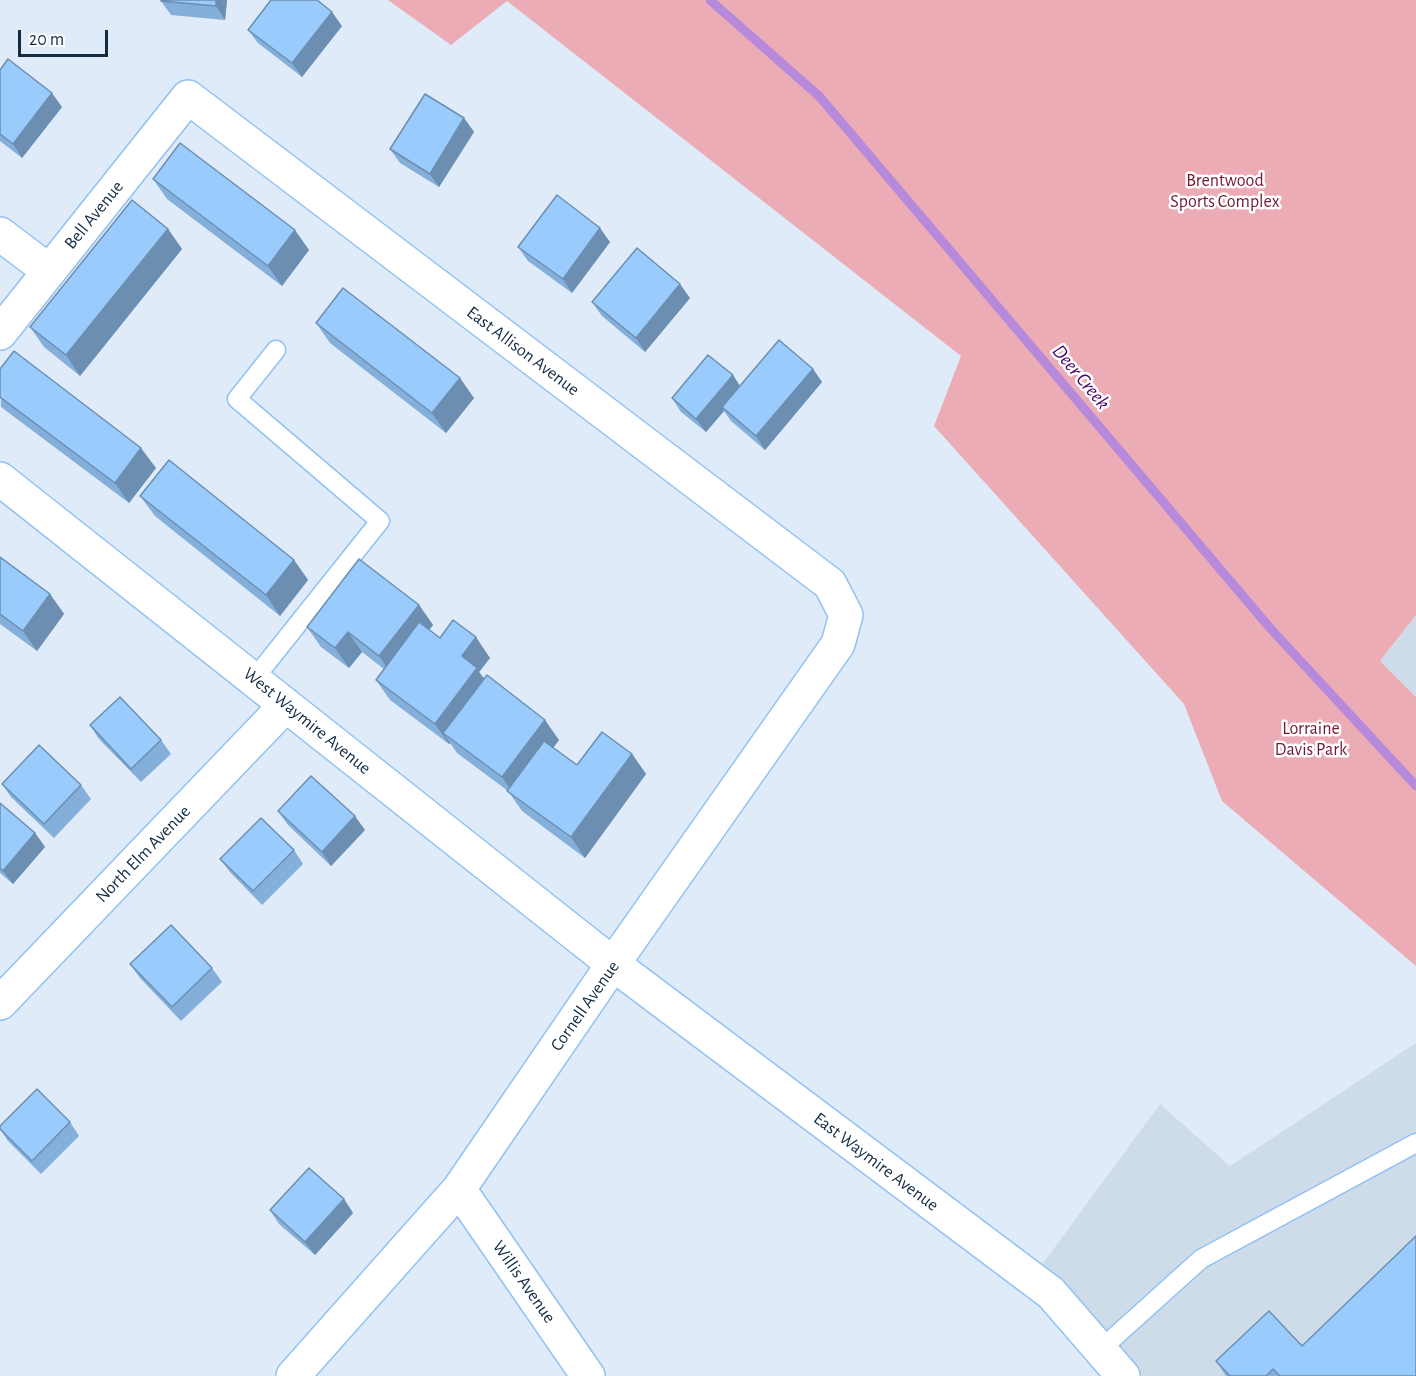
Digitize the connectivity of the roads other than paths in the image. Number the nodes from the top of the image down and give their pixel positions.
1 (188, 97) joint
2 (0, 234) edge
3 (49, 271) junction
4 (0, 333) edge
5 (276, 350) dead end
6 (0, 479) edge
7 (846, 615) joint
8 (254, 679) junction
9 (286, 705) junction
10 (613, 964) junction
11 (0, 1003) edge
12 (1416, 1143) edge
13 (459, 1189) junction
14 (1100, 1350) junction
15 (293, 1376) edge
16 (588, 1376) edge
17 (1123, 1376) edge

1 - 3 street, Bell Avenue
1 - 7 street, East Allison Avenue
2 - 3 street
3 - 4 street, Bell Avenue
5 - 8 lane
6 - 8 street, West Waymire Avenue
7 - 10 street, Cornell Avenue
8 - 9 street, West Waymire Avenue
9 - 10 street, West Waymire Avenue
9 - 11 street, North Elm Avenue
10 - 13 street, Cornell Avenue
10 - 14 street, East Waymire Avenue
12 - 14 lane
13 - 15 street, Cornell Avenue
13 - 16 street, Willis Avenue
14 - 17 street, East Waymire Avenue

